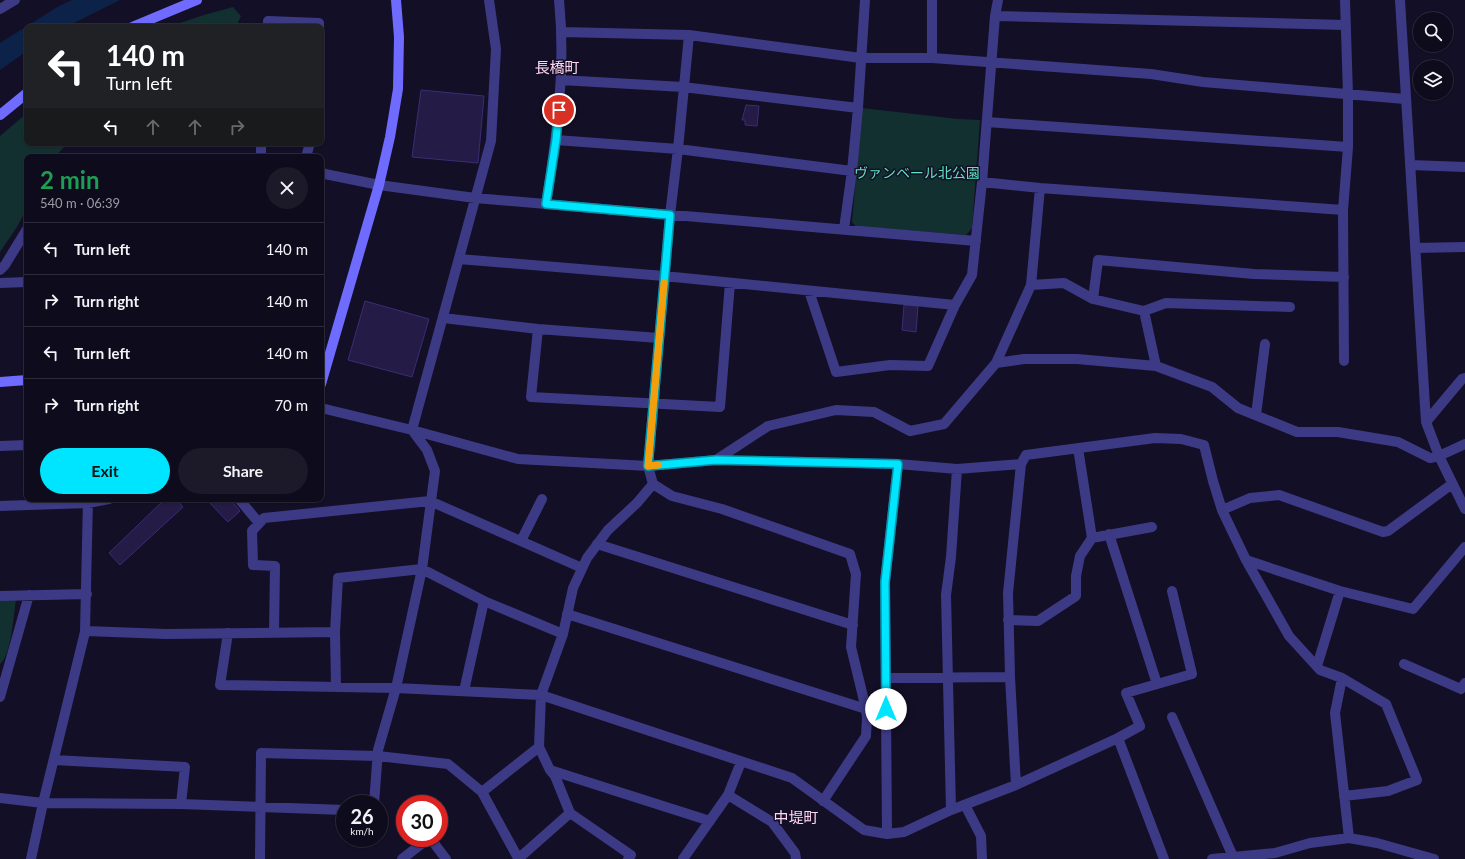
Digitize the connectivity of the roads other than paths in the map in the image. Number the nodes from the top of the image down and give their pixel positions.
1 (14, 0) edge
2 (197, 0) edge
3 (396, 0) edge
4 (489, 0) edge
5 (559, 0) edge
6 (865, 0) edge
7 (932, 0) edge
8 (998, 0) edge
9 (1345, 0) edge
10 (1400, 0) edge
11 (0, 9) edge
12 (995, 16) junction
13 (139, 24) edge
14 (268, 24) edge
15 (319, 24) edge
16 (1346, 25) junction
17 (562, 32) junction
18 (689, 35) junction
19 (861, 58) junction
20 (932, 58) junction
21 (992, 63) junction
22 (561, 80) junction
23 (683, 87) junction
24 (24, 95) edge
25 (1348, 95) junction
26 (1405, 99) junction
27 (858, 108) junction
28 (0, 115) edge
29 (987, 122) junction
30 (556, 140) junction
31 (1348, 147) junction
32 (678, 149) junction
33 (1410, 165) junction
34 (1465, 167) edge
35 (852, 171) junction
36 (324, 174) edge
37 (982, 182) junction
38 (379, 185) junction
39 (1040, 188) junction
40 (475, 198) junction
41 (546, 204) junction
42 (1343, 210) junction
43 (670, 215) junction
44 (844, 229) junction
45 (24, 234) edge
46 (976, 241) junction
47 (1415, 248) junction
48 (1465, 248) edge
49 (459, 259) junction
50 (0, 270) edge
51 (664, 276) junction
52 (1344, 277) junction
53 (24, 282) edge
54 (0, 283) edge
55 (730, 283) junction
56 (1031, 285) junction
57 (809, 290) junction
58 (1093, 299) junction
59 (955, 305) junction
60 (1290, 307) dead end
61 (1144, 311) junction
62 (443, 318) junction
63 (538, 329) junction
64 (659, 338) junction
65 (1265, 344) dead end
66 (1344, 361) dead end
67 (996, 363) junction
68 (1156, 366) junction
69 (324, 374) edge
70 (1465, 378) edge
71 (24, 380) edge
72 (0, 382) edge
73 (654, 403) junction
74 (324, 409) edge
75 (1256, 415) junction
76 (1426, 422) junction
77 (412, 430) junction
78 (1465, 444) edge
79 (24, 445) edge
80 (0, 446) edge
81 (1078, 448) junction
82 (1439, 456) junction
83 (716, 460) junction
84 (898, 464) junction
85 (1021, 464) junction
86 (648, 466) junction
87 (957, 470) junction
88 (652, 484) junction
89 (1452, 484) junction
90 (542, 499) dead end
91 (430, 501) junction
92 (70, 502) edge
93 (88, 502) edge
94 (241, 502) edge
95 (0, 506) edge
96 (1465, 509) edge
97 (1222, 510) junction
98 (259, 523) junction
99 (1152, 527) dead end
100 (1109, 534) junction
101 (1092, 538) junction
102 (521, 541) junction
103 (597, 544) junction
104 (1465, 547) edge
105 (1246, 560) junction
106 (582, 568) junction
107 (422, 569) junction
108 (1172, 591) dead end
109 (1340, 591) junction
110 (87, 594) junction
111 (29, 595) junction
112 (0, 596) edge
113 (484, 601) junction
114 (567, 614) junction
115 (1008, 620) junction
116 (853, 625) junction
117 (86, 631) junction
118 (335, 632) junction
119 (228, 633) junction
120 (274, 633) junction
121 (563, 634) junction
122 (1404, 664) dead end
123 (1317, 666) junction
124 (4, 673) edge
125 (948, 677) junction
126 (1010, 677) junction
127 (886, 678) junction
128 (1342, 678) junction
129 (1465, 683) edge
130 (1157, 684) junction
131 (336, 687) junction
132 (396, 688) junction
133 (464, 691) junction
134 (541, 694) junction
135 (0, 697) edge
136 (866, 709) junction
137 (1172, 717) dead end
138 (1118, 738) junction
139 (539, 747) junction
140 (378, 756) junction
141 (54, 760) junction
142 (741, 762) junction
143 (550, 770) junction
144 (1016, 785) junction
145 (482, 792) junction
146 (375, 795) edge
147 (728, 795) junction
148 (1344, 796) junction
149 (0, 798) edge
150 (823, 801) junction
151 (43, 803) junction
152 (181, 804) junction
153 (965, 805) junction
154 (260, 807) junction
155 (336, 810) edge
156 (951, 810) junction
157 (570, 813) junction
158 (710, 821) junction
159 (887, 834) junction
160 (1349, 838) junction
161 (418, 847) edge
162 (437, 847) edge
163 (518, 858) edge
164 (1234, 858) edge
165 (32, 859) edge
166 (260, 859) edge
167 (402, 859) edge
168 (446, 859) edge
169 (628, 859) edge
170 (683, 859) edge
171 (796, 859) edge
172 (982, 859) edge
173 (1164, 859) edge
174 (1212, 859) edge
175 (1434, 859) edge

1 - 11 street
2 - 13 street
3 - 38 street
4 - 40 street
5 - 17 street
6 - 19 street
7 - 20 street
8 - 12 street
9 - 16 street
10 - 26 street
12 - 16 street
12 - 21 street
14 - 15 street
16 - 25 street
17 - 18 street
17 - 22 street
18 - 19 street
18 - 23 street
19 - 20 street
19 - 27 street
20 - 21 street
21 - 25 street
21 - 29 street
22 - 23 street
22 - 30 street
23 - 27 street
23 - 32 street
24 - 28 street
25 - 26 street
25 - 31 street
26 - 33 street
27 - 35 street
29 - 31 street
29 - 37 street
30 - 32 street
30 - 41 street
31 - 42 street
32 - 35 street
32 - 43 street
33 - 34 street
33 - 47 street
35 - 44 street
36 - 38 street
37 - 39 street
37 - 46 street
38 - 40 street
38 - 69 street
39 - 42 street
39 - 56 street
40 - 41 street
40 - 49 street
41 - 43 street
42 - 52 street
43 - 44 street
43 - 51 street
44 - 46 street
45 - 50 street
46 - 59 street
47 - 48 street
47 - 76 street
49 - 51 street
49 - 62 street
51 - 55 street
51 - 64 street
52 - 58 street
52 - 66 street
53 - 54 street
55 - 57 street
55 - 73 street
56 - 58 street
56 - 67 street
57 - 59 street
57 - 59 street
58 - 61 street
60 - 61 street
61 - 68 street
62 - 63 street
62 - 77 street
63 - 64 street
63 - 73 street
64 - 73 street
65 - 75 street
67 - 68 street
67 - 83 street
68 - 75 street
70 - 76 street
71 - 72 street
73 - 86 street
74 - 77 street
75 - 82 street
76 - 82 street
77 - 86 street
77 - 91 street
78 - 82 street
79 - 80 street
81 - 85 street
81 - 97 street
81 - 101 street
82 - 89 street
83 - 84 street
83 - 86 street
84 - 87 street
84 - 127 street
85 - 87 street
85 - 115 street
86 - 88 street
87 - 125 street
88 - 103 street
88 - 116 street
89 - 96 street
89 - 97 street
90 - 102 street
91 - 98 street
91 - 102 street
91 - 107 street
92 - 95 street
93 - 110 street
94 - 98 street
97 - 105 street
98 - 120 street
99 - 100 street
100 - 101 street
100 - 130 street
101 - 115 street
102 - 106 street
103 - 106 street
103 - 116 street
104 - 109 street
105 - 109 street
105 - 123 street
106 - 114 street
107 - 113 street
107 - 118 street
107 - 132 street
108 - 130 street
109 - 123 street
110 - 111 street
110 - 117 street
111 - 112 street
111 - 124 street
113 - 121 street
113 - 133 street
114 - 121 street
114 - 136 street
115 - 126 street
116 - 136 street
117 - 119 street
117 - 141 street
118 - 120 street
118 - 131 street
119 - 120 street
119 - 131 street
121 - 134 street
122 - 129 street
123 - 128 street
124 - 135 street
125 - 126 street
125 - 127 street
125 - 156 street
126 - 144 street
127 - 159 street
128 - 148 street
128 - 148 street
130 - 138 street
131 - 132 street
132 - 133 street
132 - 140 street
133 - 134 street
134 - 139 street
134 - 142 street
136 - 150 street
137 - 164 street
138 - 144 street
138 - 173 street
139 - 143 street
139 - 145 street
140 - 145 street
140 - 146 street
140 - 154 street
141 - 151 street
141 - 152 street
142 - 147 street
142 - 150 street
143 - 157 street
143 - 158 street
144 - 153 street
145 - 163 street
147 - 158 street
147 - 171 street
148 - 160 street
149 - 151 street
150 - 159 street
151 - 152 street
151 - 165 street
152 - 154 street
153 - 156 street
153 - 172 street
154 - 155 street
154 - 166 street
156 - 159 street
157 - 163 street
157 - 169 street
158 - 170 street
160 - 164 street
160 - 175 street
161 - 167 street
162 - 168 street
164 - 174 street

